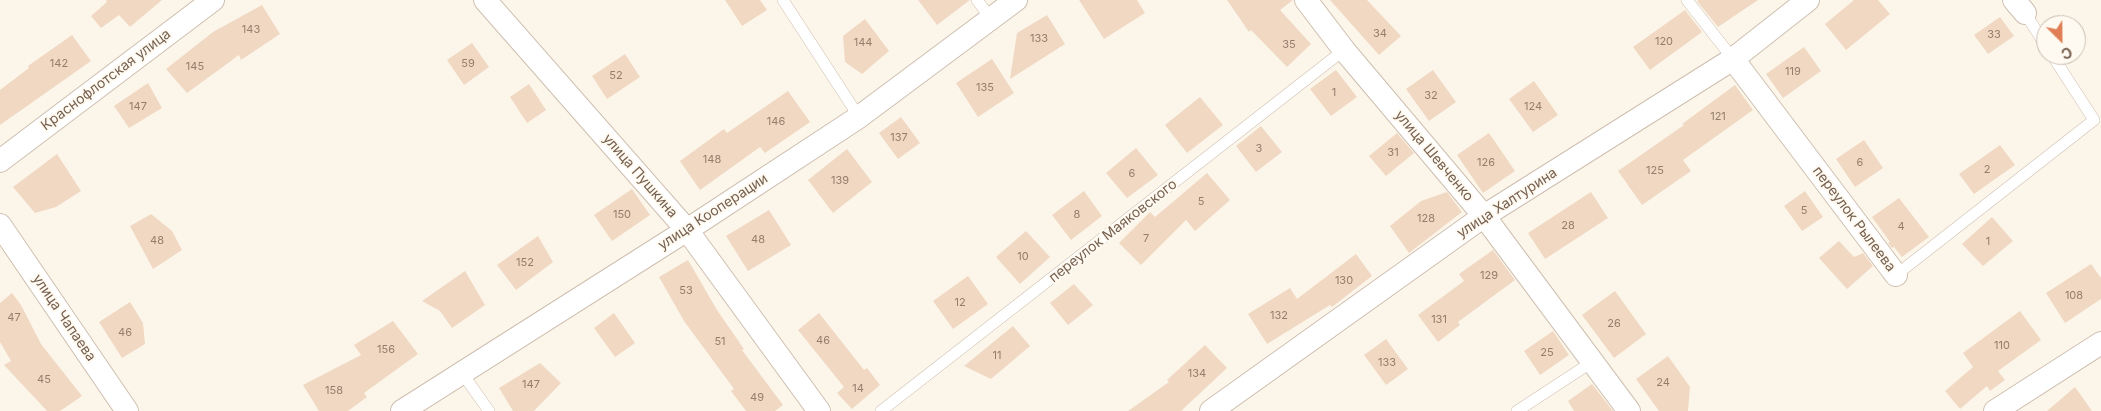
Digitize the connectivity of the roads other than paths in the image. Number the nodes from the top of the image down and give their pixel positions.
1 (213, 0) edge
2 (485, 0) edge
3 (783, 0) edge
4 (977, 0) edge
5 (1016, 0) edge
6 (1306, 0) edge
7 (1687, 0) edge
8 (1808, 0) edge
9 (2019, 7) edge
10 (991, 19) junction
11 (2036, 32) edge
12 (1344, 50) junction
13 (1733, 58) junction
14 (2058, 65) edge
15 (859, 117) junction
16 (0, 161) edge
17 (1484, 216) junction
18 (0, 225) edge
19 (687, 230) junction
20 (1896, 275) joint
21 (2101, 343) edge
22 (1592, 362) junction
23 (462, 373) junction
24 (127, 411) edge
25 (402, 411) edge
26 (489, 411) edge
27 (818, 411) edge
28 (881, 411) edge
29 (1211, 411) edge
30 (1517, 411) edge
31 (1629, 411) edge
32 (1994, 411) edge

1 - 16 street, Краснофлотская улица
2 - 19 street, улица Пушкина
3 - 15 lane
4 - 10 lane
5 - 10 street, улица Кооперации
6 - 12 street, улица Шевченко
7 - 13 lane
8 - 13 street, улица Халтурина
9 - 11 lane
10 - 15 street, улица Кооперации
12 - 17 street, улица Шевченко
12 - 28 lane, переулок Маяковского
13 - 17 street, улица Халтурина
13 - 20 street, переулок Рылеева
14 - 20 lane, переулок Рылеева
15 - 19 street, улица Кооперации
17 - 22 street, улица Шевченко
17 - 29 street, улица Халтурина
18 - 24 street, улица Чапаева
19 - 23 street, улица Кооперации
19 - 27 street, улица Пушкина
21 - 32 street
22 - 30 lane
22 - 31 street, улица Шевченко
23 - 25 street, улица Кооперации
23 - 26 lane

